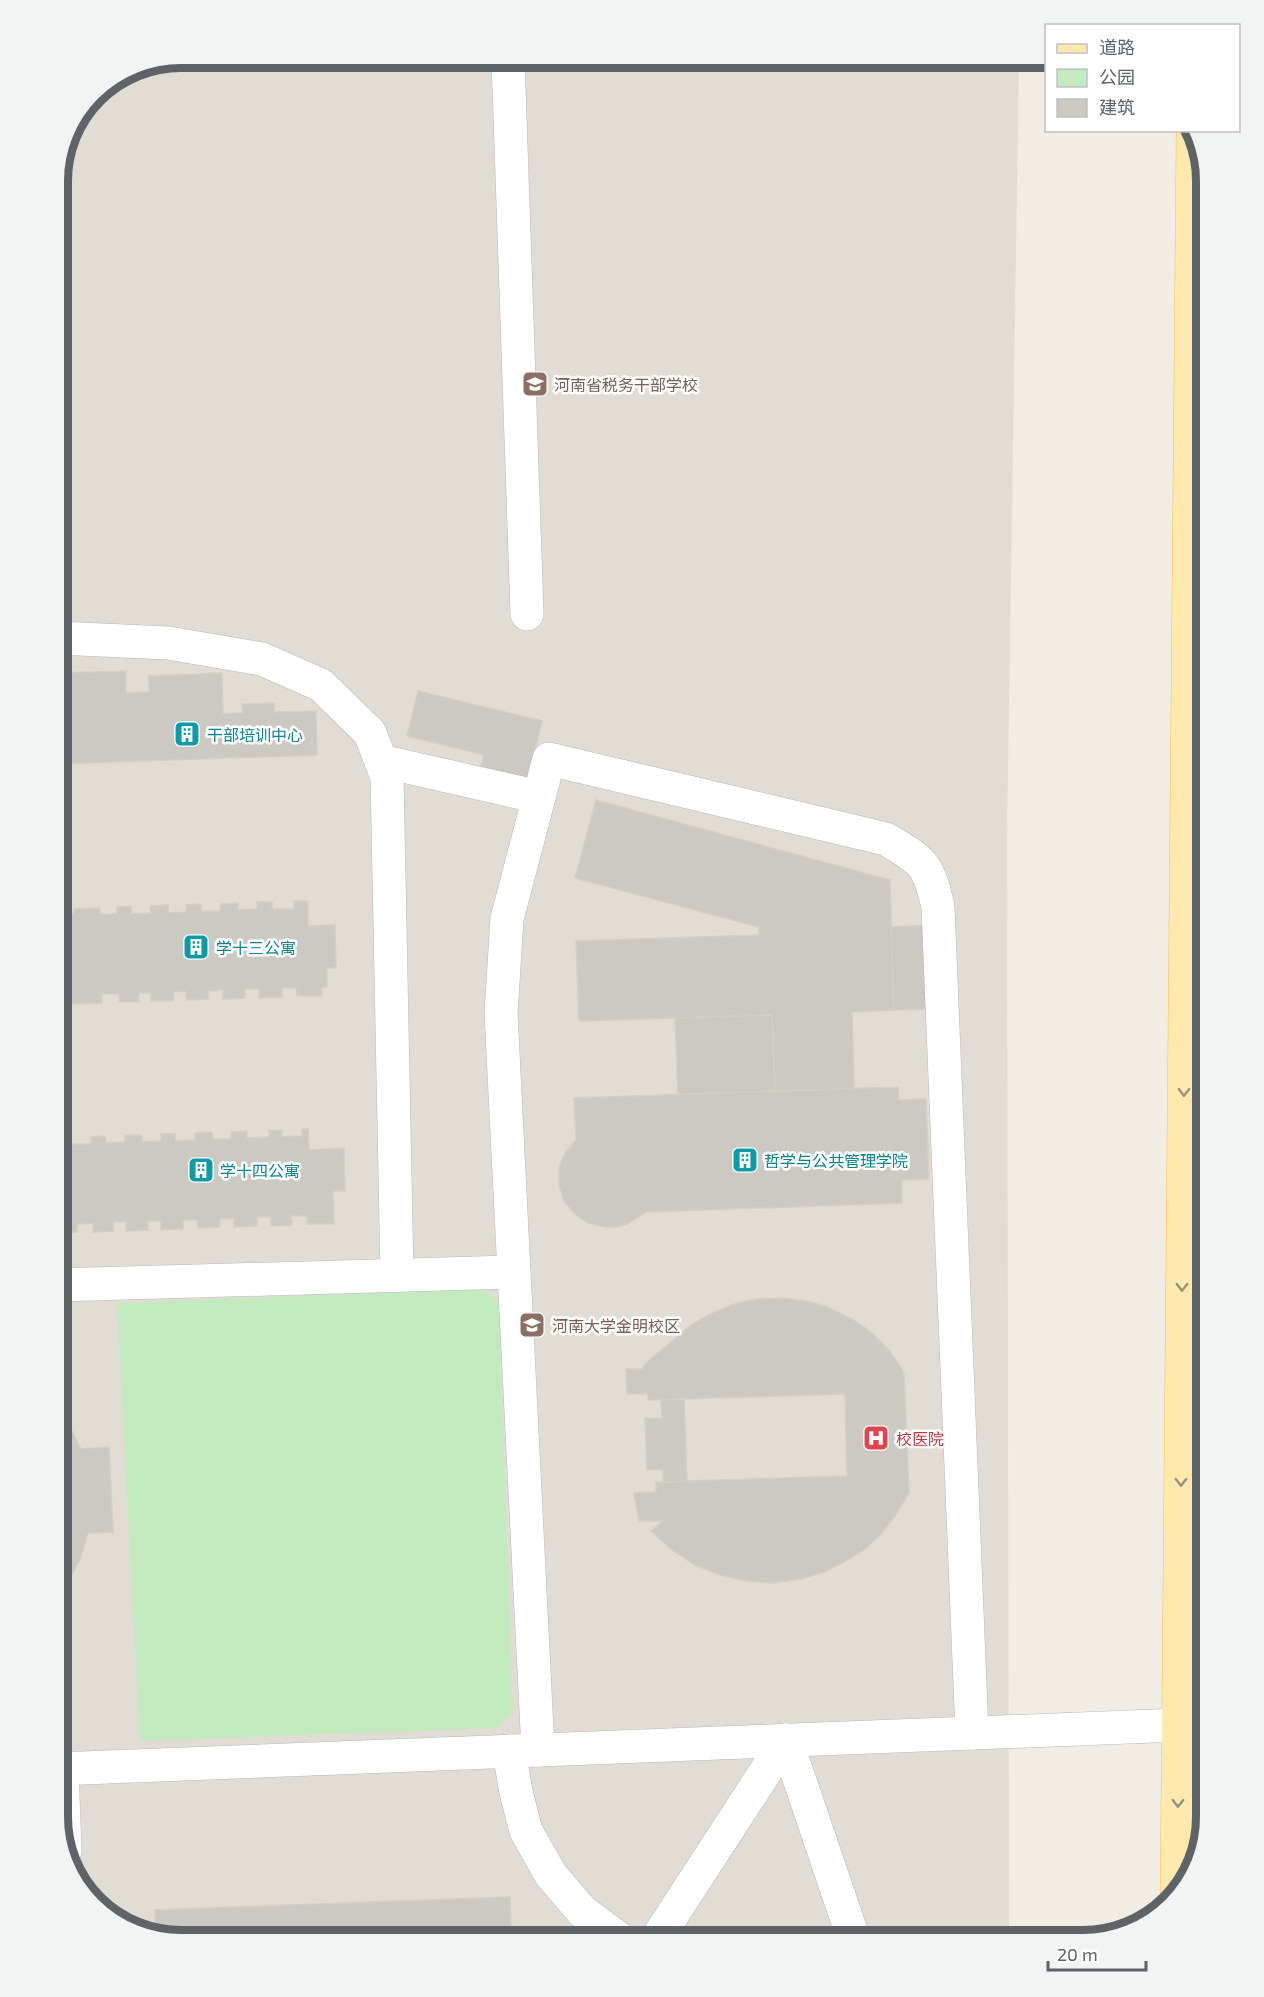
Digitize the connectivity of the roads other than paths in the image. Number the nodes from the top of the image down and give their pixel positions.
1 (508, 68) edge
2 (1193, 153) edge
3 (527, 614) dead end
4 (68, 638) edge
5 (381, 761) junction
6 (539, 797) junction
7 (514, 1272) junction
8 (397, 1275) junction
9 (68, 1285) edge
10 (1190, 1725) edge
11 (972, 1733) junction
12 (786, 1740) junction
13 (524, 1750) junction
14 (68, 1768) edge
15 (1178, 1877) edge
16 (607, 1929) edge
17 (663, 1930) edge
18 (851, 1930) edge

1 - 3 lane
2 -> 10 main road
4 - 5 lane
5 - 6 lane
5 - 8 lane
6 - 7 lane
6 - 11 lane
7 - 8 lane
7 - 13 lane
8 - 9 lane
10 - 11 lane
10 -> 15 main road
11 - 12 lane
12 - 13 lane
12 - 17 lane
12 - 18 lane
13 - 14 lane
13 - 16 lane

